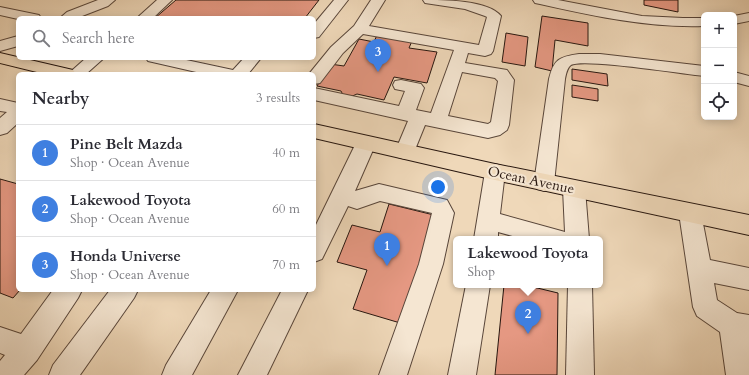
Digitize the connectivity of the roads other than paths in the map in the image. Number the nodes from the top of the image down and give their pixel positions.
1 (89, 0) edge
2 (108, 0) edge
3 (166, 0) edge
4 (341, 0) edge
5 (378, 0) edge
6 (430, 0) edge
7 (540, 0) edge
8 (616, 0) edge
9 (0, 11) edge
10 (71, 15) edge
11 (24, 16) edge
12 (146, 16) edge
13 (613, 16) junction
14 (749, 17) edge
15 (737, 19) edge
16 (701, 22) edge
17 (360, 28) junction
18 (316, 31) edge
19 (16, 42) edge
20 (0, 46) edge
21 (462, 47) junction
22 (0, 58) edge
23 (16, 60) edge
24 (94, 60) edge
25 (163, 60) edge
26 (251, 60) edge
27 (29, 61) edge
28 (456, 66) junction
29 (701, 71) edge
30 (60, 72) edge
31 (78, 72) edge
32 (219, 72) edge
33 (241, 72) edge
34 (316, 76) edge
35 (401, 85) dead end
36 (316, 94) edge
37 (0, 105) edge
38 (16, 109) edge
39 (16, 115) edge
40 (412, 116) junction
41 (437, 121) junction
42 (0, 128) edge
43 (316, 131) edge
44 (366, 143) junction
45 (405, 152) junction
46 (495, 172) junction
47 (544, 183) junction
48 (574, 189) junction
49 (342, 196) junction
50 (690, 213) junction
51 (749, 225) edge
52 (488, 230) edge
53 (535, 236) edge
54 (577, 236) edge
55 (316, 248) edge
56 (701, 269) junction
57 (749, 279) edge
58 (477, 288) edge
59 (580, 288) edge
60 (68, 292) edge
61 (124, 292) edge
62 (224, 292) edge
63 (294, 292) edge
64 (741, 326) edge
65 (0, 340) edge
66 (27, 350) junction
67 (7, 375) edge
68 (63, 375) edge
69 (176, 375) edge
70 (252, 375) edge
71 (393, 375) edge
72 (462, 375) edge
73 (580, 375) edge
74 (740, 375) edge

1 - 10 street
2 - 10 street
3 - 12 street
4 - 18 street
5 - 17 street
6 - 21 street
7 - 13 street
8 - 13 street
9 - 11 street
13 - 16 street
14 - 15 street
17 - 21 street
17 - 34 street
19 - 20 street
21 - 28 street
22 - 23 main road
24 - 31 street
25 - 32 street
26 - 33 street
27 - 30 main road
28 - 41 street
28 - 41 street
29 - 47 street
35 - 40 street
36 - 40 street
37 - 38 street
39 - 42 street
40 - 41 street
40 - 45 street
43 - 44 main road, Ocean Avenue
44 - 45 main road, Ocean Avenue
44 - 49 street
45 - 46 main road, Ocean Avenue
46 - 47 main road, Ocean Avenue
46 - 52 street
47 - 48 main road, Ocean Avenue
48 - 50 main road, Ocean Avenue
48 - 54 street
49 - 55 street
49 - 71 street
50 - 51 main road, Ocean Avenue
50 - 56 street
52 - 53 street
56 - 57 street
56 - 64 street
58 - 72 street
59 - 73 street
60 - 66 street
61 - 68 street
62 - 69 street
63 - 70 street
64 - 74 street
65 - 66 street
66 - 67 street

